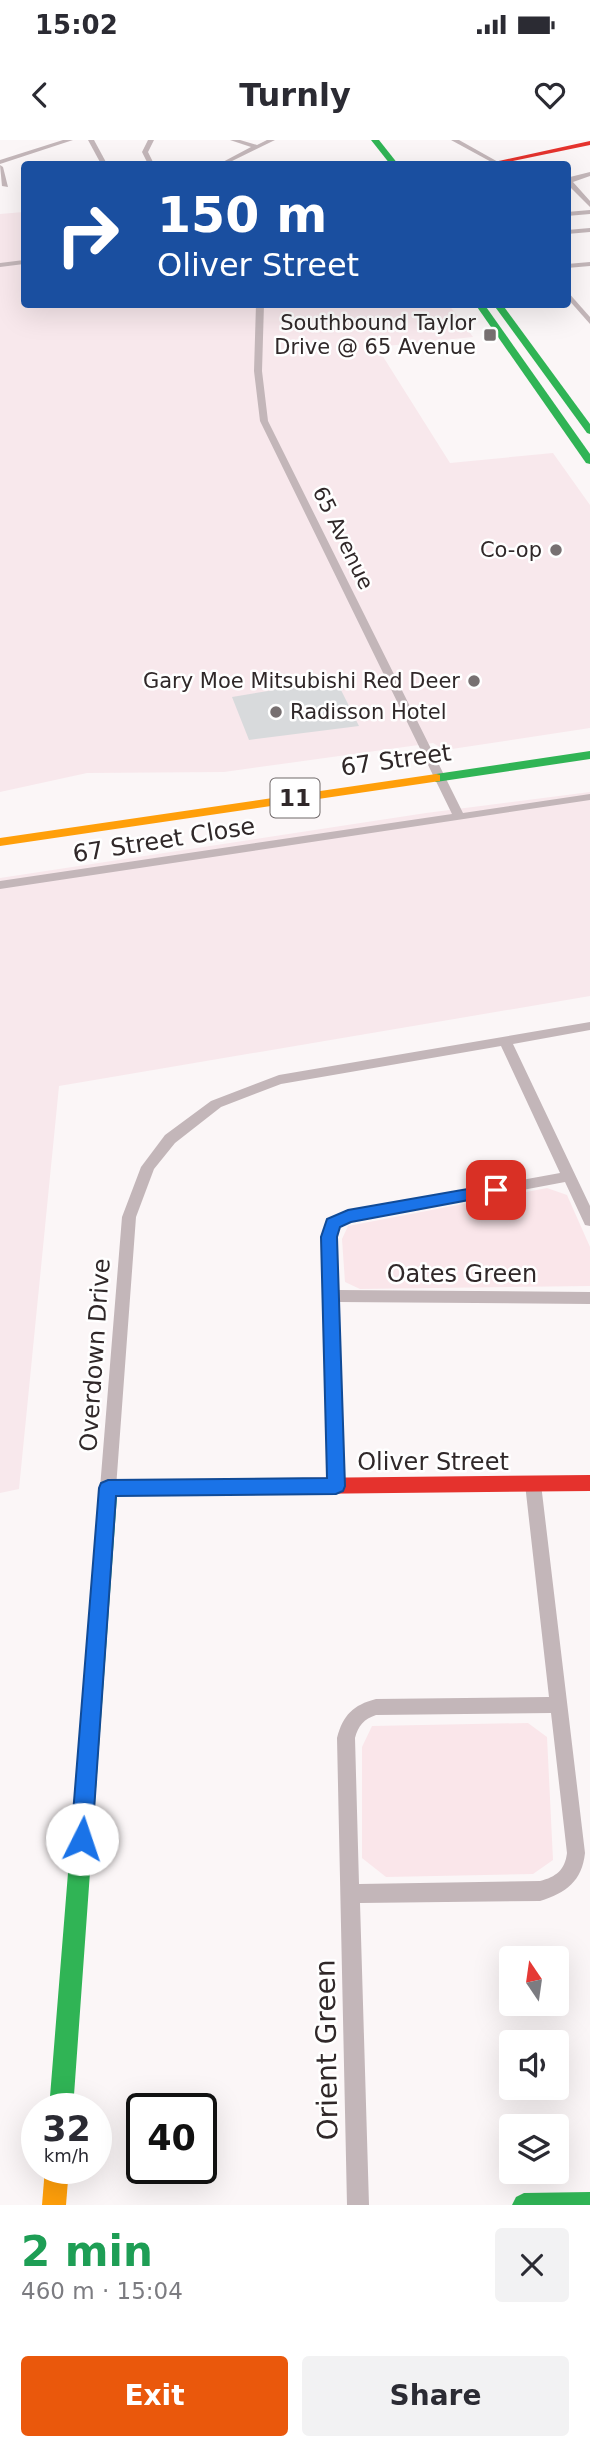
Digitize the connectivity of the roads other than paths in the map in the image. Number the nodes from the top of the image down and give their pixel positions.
1 (70, 140) edge
2 (91, 140) edge
3 (151, 140) edge
4 (233, 140) edge
5 (272, 140) edge
6 (361, 140) edge
7 (375, 140) edge
8 (454, 140) edge
9 (552, 140) edge
10 (590, 143) edge
11 (462, 144) junction
12 (258, 147) junction
13 (568, 148) junction
14 (444, 149) dead end
15 (102, 161) edge
16 (150, 161) edge
17 (228, 161) edge
18 (377, 161) edge
19 (392, 161) edge
20 (488, 161) edge
21 (507, 161) edge
22 (0, 164) edge
23 (6, 186) dead end
24 (571, 186) edge
25 (590, 205) edge
26 (590, 212) edge
27 (571, 214) edge
28 (590, 230) edge
29 (571, 232) edge
30 (21, 262) edge
31 (590, 264) edge
32 (0, 265) edge
33 (571, 266) edge
34 (571, 297) edge
35 (260, 308) edge
36 (482, 308) edge
37 (500, 308) edge
38 (586, 312) edge
39 (590, 322) edge
40 (584, 414) edge
41 (590, 431) edge
42 (590, 461) edge
43 (590, 740) edge
44 (590, 755) edge
45 (437, 770) junction
46 (590, 797) edge
47 (459, 817) junction
48 (0, 827) edge
49 (0, 842) edge
50 (0, 885) edge
51 (590, 1026) edge
52 (505, 1041) junction
53 (570, 1176) junction
54 (590, 1221) edge
55 (333, 1296) junction
56 (590, 1298) edge
57 (590, 1483) edge
58 (533, 1484) junction
59 (336, 1486) junction
60 (108, 1488) junction
61 (558, 1705) junction
62 (349, 1894) junction
63 (62, 2093) edge
64 (56, 2184) edge
65 (590, 2204) edge
66 (54, 2205) edge
67 (358, 2205) edge
68 (524, 2205) edge

1 - 22 street
2 - 15 street
3 - 16 street
4 - 12 street
5 - 12 street
6 - 18 main road
7 - 19 main road
8 - 11 street
9 - 13 main road
10 - 13 main road
11 - 14 street
11 - 20 street
12 - 17 street
13 - 21 main road
22 - 23 street
24 - 25 street
26 - 27 street
28 - 29 street
30 - 32 street
31 - 33 street
34 - 38 street
35 - 45 street, 65 Avenue
36 - 42 main road
37 - 40 main road
38 - 39 street
40 - 41 main road
43 - 45 main road, 67 Street / 11
44 - 45 main road, 67 Street / 11
45 - 47 street
45 - 48 main road, 67 Street / 11
45 - 49 main road, 67 Street / 11
46 - 47 street, 67 Street Close
47 - 50 street, 67 Street Close
51 - 52 street, Overdown Drive
52 - 53 street
52 - 60 street, Overdown Drive
53 - 54 street
53 - 55 street
55 - 56 street, Oates Green
55 - 59 street
57 - 58 main road, Oliver Street
58 - 59 main road, Oliver Street
58 - 61 street
59 - 60 main road, Oliver Street
60 - 63 main road, Overdown Drive
61 - 62 street, Orient Green
61 - 62 street
62 - 67 street, Orient Green
64 - 66 main road
65 - 68 main road

